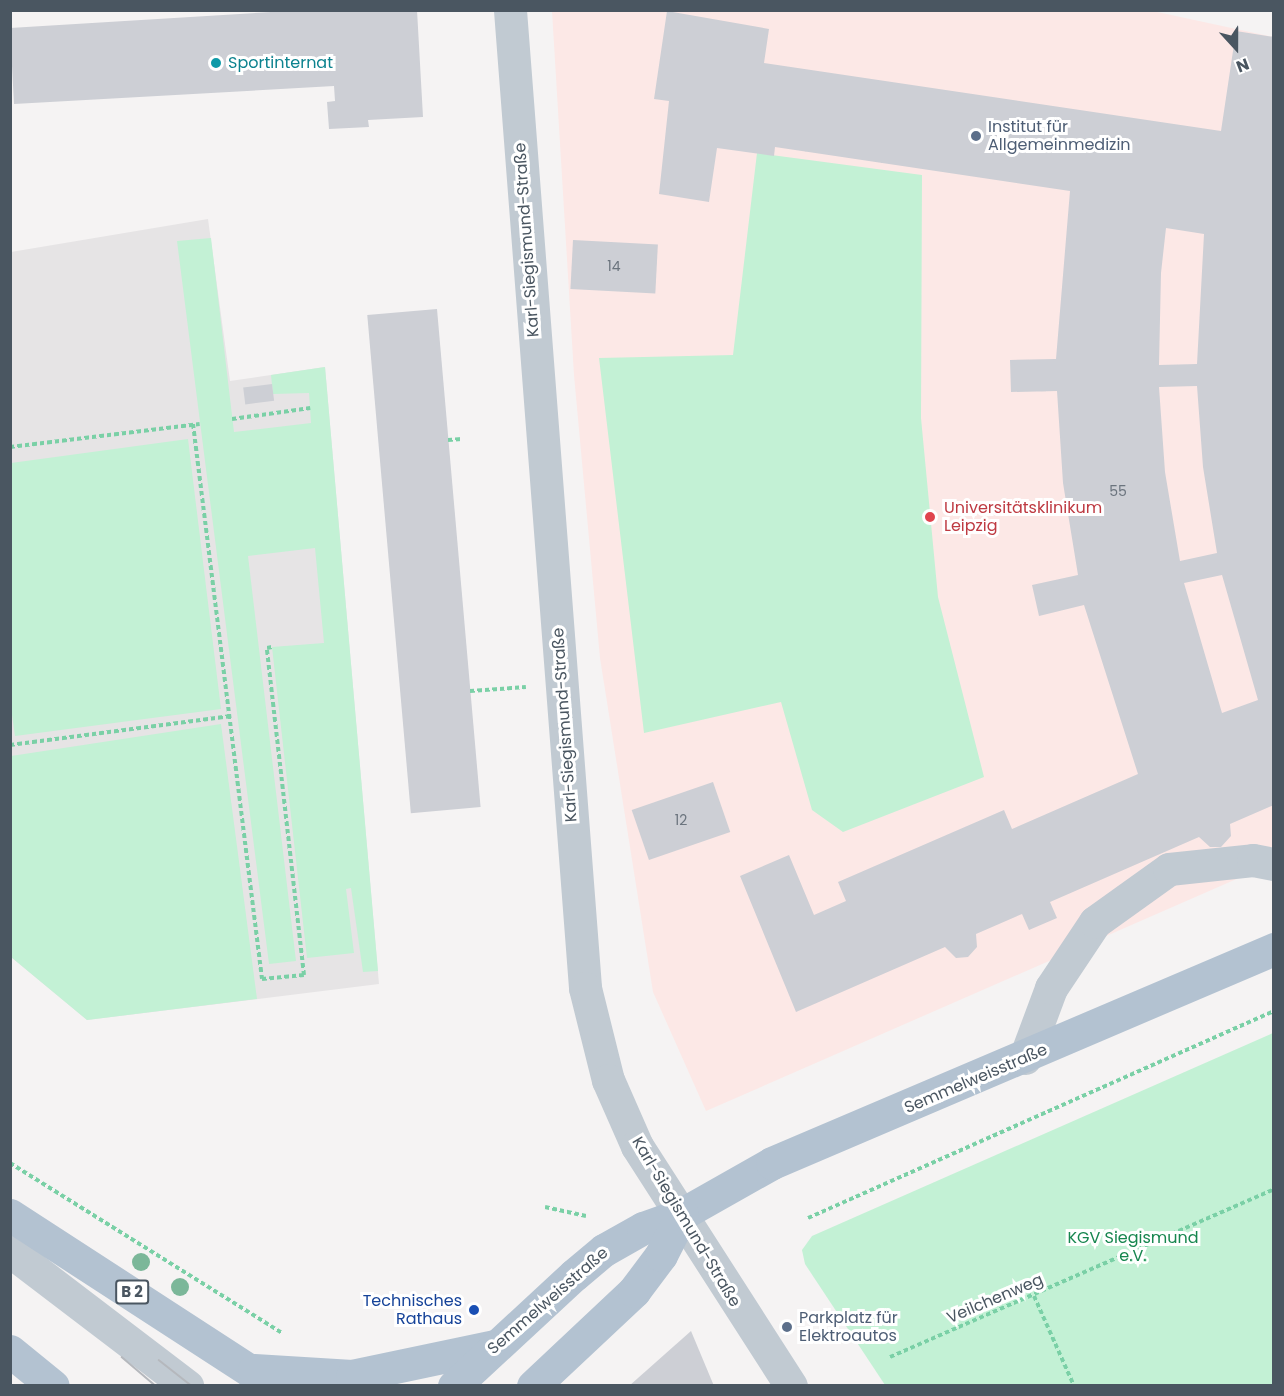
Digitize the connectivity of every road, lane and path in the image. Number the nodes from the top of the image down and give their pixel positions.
1 (510, 10) edge
2 (310, 408) dead end
3 (232, 419) dead end
4 (193, 424) junction
5 (200, 424) dead end
6 (462, 439) dead end
7 (448, 440) dead end
8 (10, 447) edge
9 (272, 647) dead end
10 (561, 683) junction
11 (470, 691) dead end
12 (229, 716) junction
13 (10, 745) edge
14 (1274, 864) edge
15 (1274, 949) edge
16 (1274, 1011) edge
17 (1025, 1058) junction
18 (10, 1162) edge
19 (1274, 1189) edge
20 (682, 1214) junction
21 (10, 1215) edge
22 (808, 1218) dead end
23 (10, 1251) edge
24 (10, 1272) edge
25 (1034, 1296) junction
26 (286, 1335) dead end
27 (495, 1346) junction
28 (10, 1351) edge
29 (890, 1357) dead end
30 (263, 1378) edge
31 (53, 1386) edge
32 (160, 1386) edge
33 (187, 1386) edge
34 (454, 1386) edge
35 (533, 1386) edge
36 (791, 1386) edge
37 (1074, 1386) edge

1 - 10 street, Karl-Siegismund-Straße
2 - 3 path
4 - 5 path
4 - 8 path
4 - 12 path
6 - 7 path
9 - 12 path
10 - 11 path
10 - 20 street, Karl-Siegismund-Straße
12 - 13 path
14 - 17 street
15 - 17 main road, Semmelweisstraße
16 - 22 path
17 - 20 main road, Semmelweisstraße
18 - 26 path
19 - 25 path, Veilchenweg
20 - 27 main road, Semmelweisstraße
20 - 35 main road
20 - 36 street, Karl-Siegismund-Straße
21 - 30 main road, B 2
23 - 33 street
24 - 32 street
25 - 29 path, Veilchenweg
25 - 37 path
27 - 30 main road
27 - 34 main road, Semmelweisstraße
28 - 31 main road

